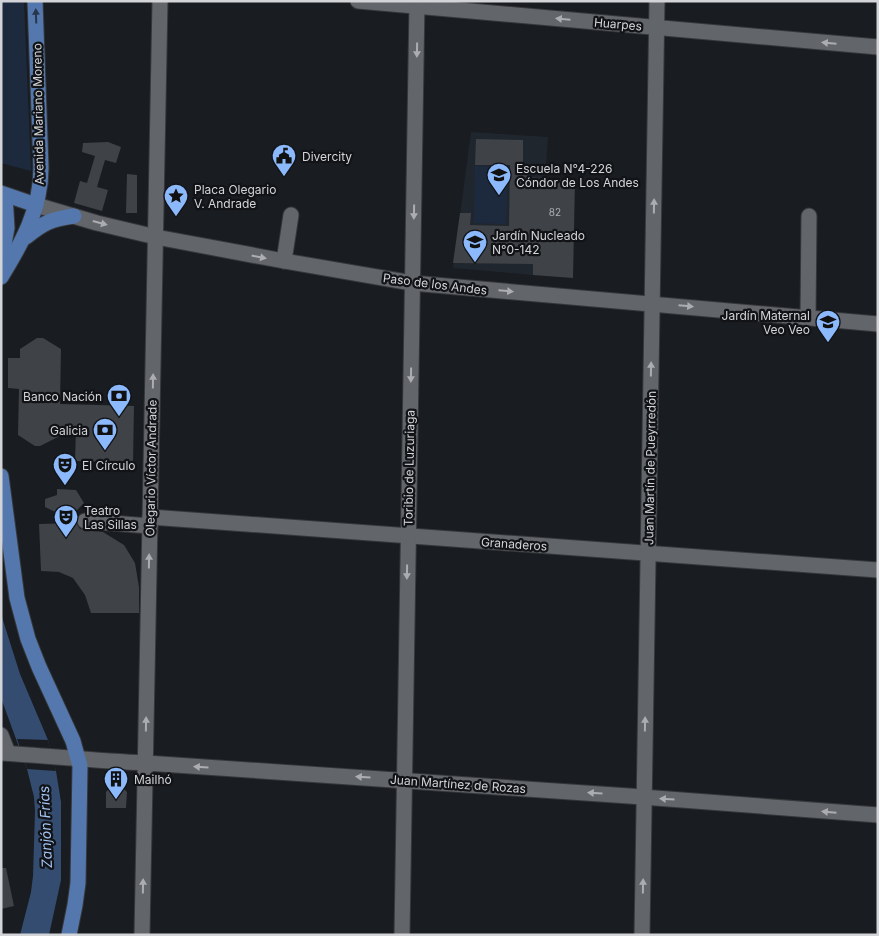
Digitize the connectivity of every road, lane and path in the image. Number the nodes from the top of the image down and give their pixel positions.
1 (35, 1) edge
2 (160, 1) edge
3 (358, 1) edge
4 (658, 1) edge
5 (417, 4) edge
6 (657, 27) junction
7 (878, 47) edge
8 (3, 194) edge
9 (36, 205) junction
10 (291, 215) dead end
11 (74, 216) junction
12 (809, 216) dead end
13 (156, 237) junction
14 (24, 238) junction
15 (1, 260) edge
16 (284, 261) junction
17 (1, 277) edge
18 (412, 283) junction
19 (652, 303) junction
20 (808, 318) junction
21 (878, 324) edge
22 (1, 476) edge
23 (84, 521) dead end
24 (150, 522) junction
25 (408, 536) junction
26 (648, 554) junction
27 (878, 570) edge
28 (1, 735) edge
29 (11, 753) edge
30 (78, 760) junction
31 (146, 763) junction
32 (404, 780) junction
33 (644, 797) junction
34 (878, 815) edge
35 (69, 935) edge
36 (142, 935) edge
37 (402, 935) edge
38 (642, 935) edge

9 -> 1 main road, Avenida Mariano Moreno
2 - 13 street, Olegario Víctor Andrade
3 - 5 street, Huarpes
4 - 6 street, Juan Martín de Pueyrredón
6 -> 5 street, Huarpes
5 -> 18 street, Toribio de Luzuriaga
7 -> 6 street, Huarpes
19 -> 6 street, Juan Martín de Pueyrredón
8 - 9 main road, Paso de los Andes
8 - 15 main road
9 - 11 street, Paso de los Andes
9 - 14 main road, Avenida Mariano Moreno
10 - 16 street
11 -> 13 street, Paso de los Andes
11 - 14 main road
12 - 20 street
13 -> 16 street, Paso de los Andes
24 -> 13 street, Olegario Víctor Andrade
14 - 17 main road, Avenida Mariano Moreno
16 - 18 street, Paso de los Andes
18 -> 19 street, Paso de los Andes
18 -> 25 street, Toribio de Luzuriaga
19 -> 20 street, Paso de los Andes
26 -> 19 street, Juan Martín de Pueyrredón
20 - 21 street, Paso de los Andes
22 - 30 main road
23 - 24 street, Granaderos
24 - 25 street, Granaderos
31 -> 24 street, Olegario Víctor Andrade
25 - 26 street, Granaderos
25 -> 32 street, Toribio de Luzuriaga
26 - 27 street, Granaderos
33 -> 26 street, Juan Martín de Pueyrredón
28 - 29 street
29 - 30 street, Juan Martínez de Rozas
30 - 31 street, Juan Martínez de Rozas
30 - 35 main road
32 -> 31 street, Juan Martínez de Rozas
36 -> 31 street, Olegario Víctor Andrade
33 -> 32 street, Juan Martínez de Rozas
32 - 37 street, Toribio de Luzuriaga
34 -> 33 street, Juan Martínez de Rozas
38 -> 33 street, Juan Martín de Pueyrredón

